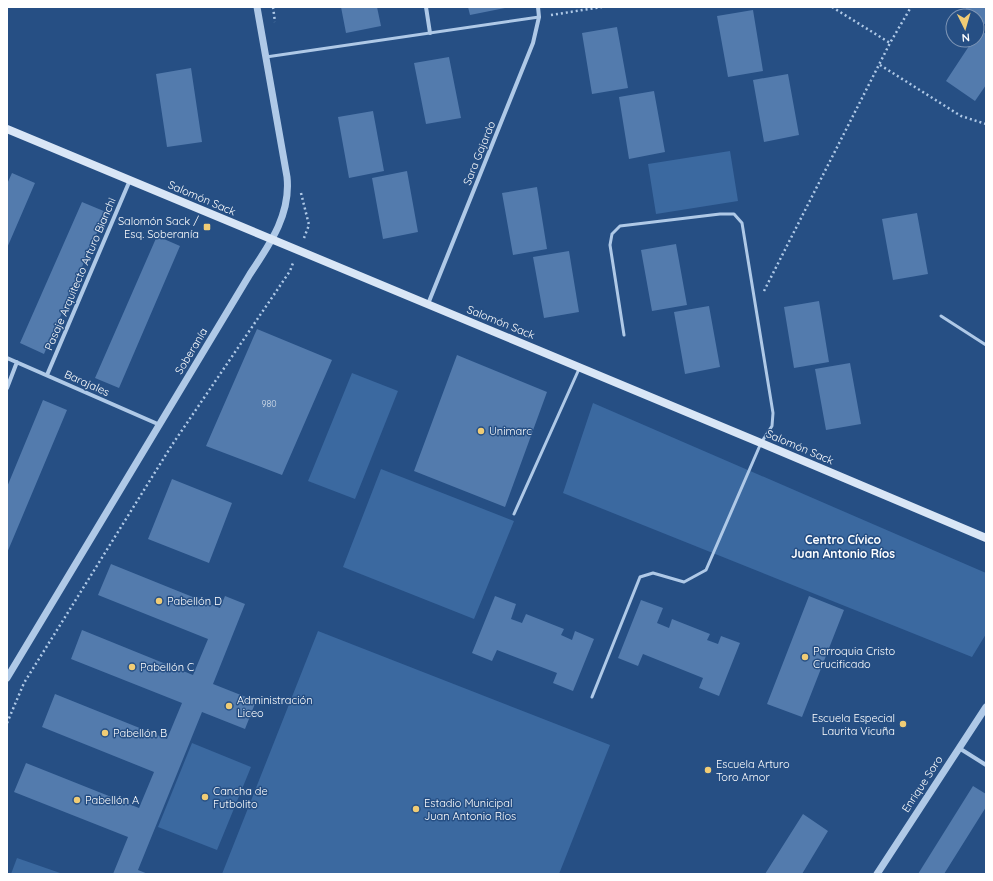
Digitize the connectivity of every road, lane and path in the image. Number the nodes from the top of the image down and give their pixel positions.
1 (257, 7) edge
2 (426, 7) edge
3 (538, 7) edge
4 (602, 7) edge
5 (832, 7) edge
6 (911, 7) edge
7 (540, 17) junction
8 (430, 33) junction
9 (890, 43) junction
10 (266, 58) junction
11 (880, 65) junction
12 (986, 124) edge
13 (7, 129) edge
14 (130, 180) junction
15 (272, 240) junction
16 (428, 304) junction
17 (756, 307) junction
18 (941, 316) dead end
19 (624, 335) dead end
20 (986, 345) edge
21 (7, 358) edge
22 (17, 362) junction
23 (580, 367) junction
24 (47, 375) junction
25 (7, 388) edge
26 (160, 425) junction
27 (761, 443) junction
28 (514, 514) dead end
29 (986, 538) edge
30 (7, 678) edge
31 (592, 697) dead end
32 (986, 706) edge
33 (959, 748) junction
34 (986, 765) edge
35 (877, 874) edge

1 - 10 street, Soberanía
2 - 8 street
3 - 7 street, Sara Gajardo
4 - 7 path
5 - 9 path
6 - 9 path
7 - 8 lane
7 - 16 street, Sara Gajardo
8 - 10 lane
9 - 11 path
10 - 15 street, Soberanía
11 - 12 path
11 - 17 path
13 - 14 main road, Salomón Sack
14 - 15 main road, Salomón Sack
14 - 24 street, Pasaje Arquitecto Arturo Bianchi
15 - 16 main road, Salomón Sack
15 - 26 street, Soberanía
16 - 23 main road, Salomón Sack
17 - 19 lane
17 - 27 lane
18 - 20 lane
21 - 22 street, Barajales
22 - 24 street, Barajales
22 - 25 street
23 - 27 main road, Salomón Sack
23 - 28 lane
24 - 26 street, Barajales
26 - 30 street, Soberanía
27 - 29 main road, Salomón Sack
27 - 31 lane
32 - 33 street, Enrique Soro
33 - 34 street
33 - 35 street, Enrique Soro

